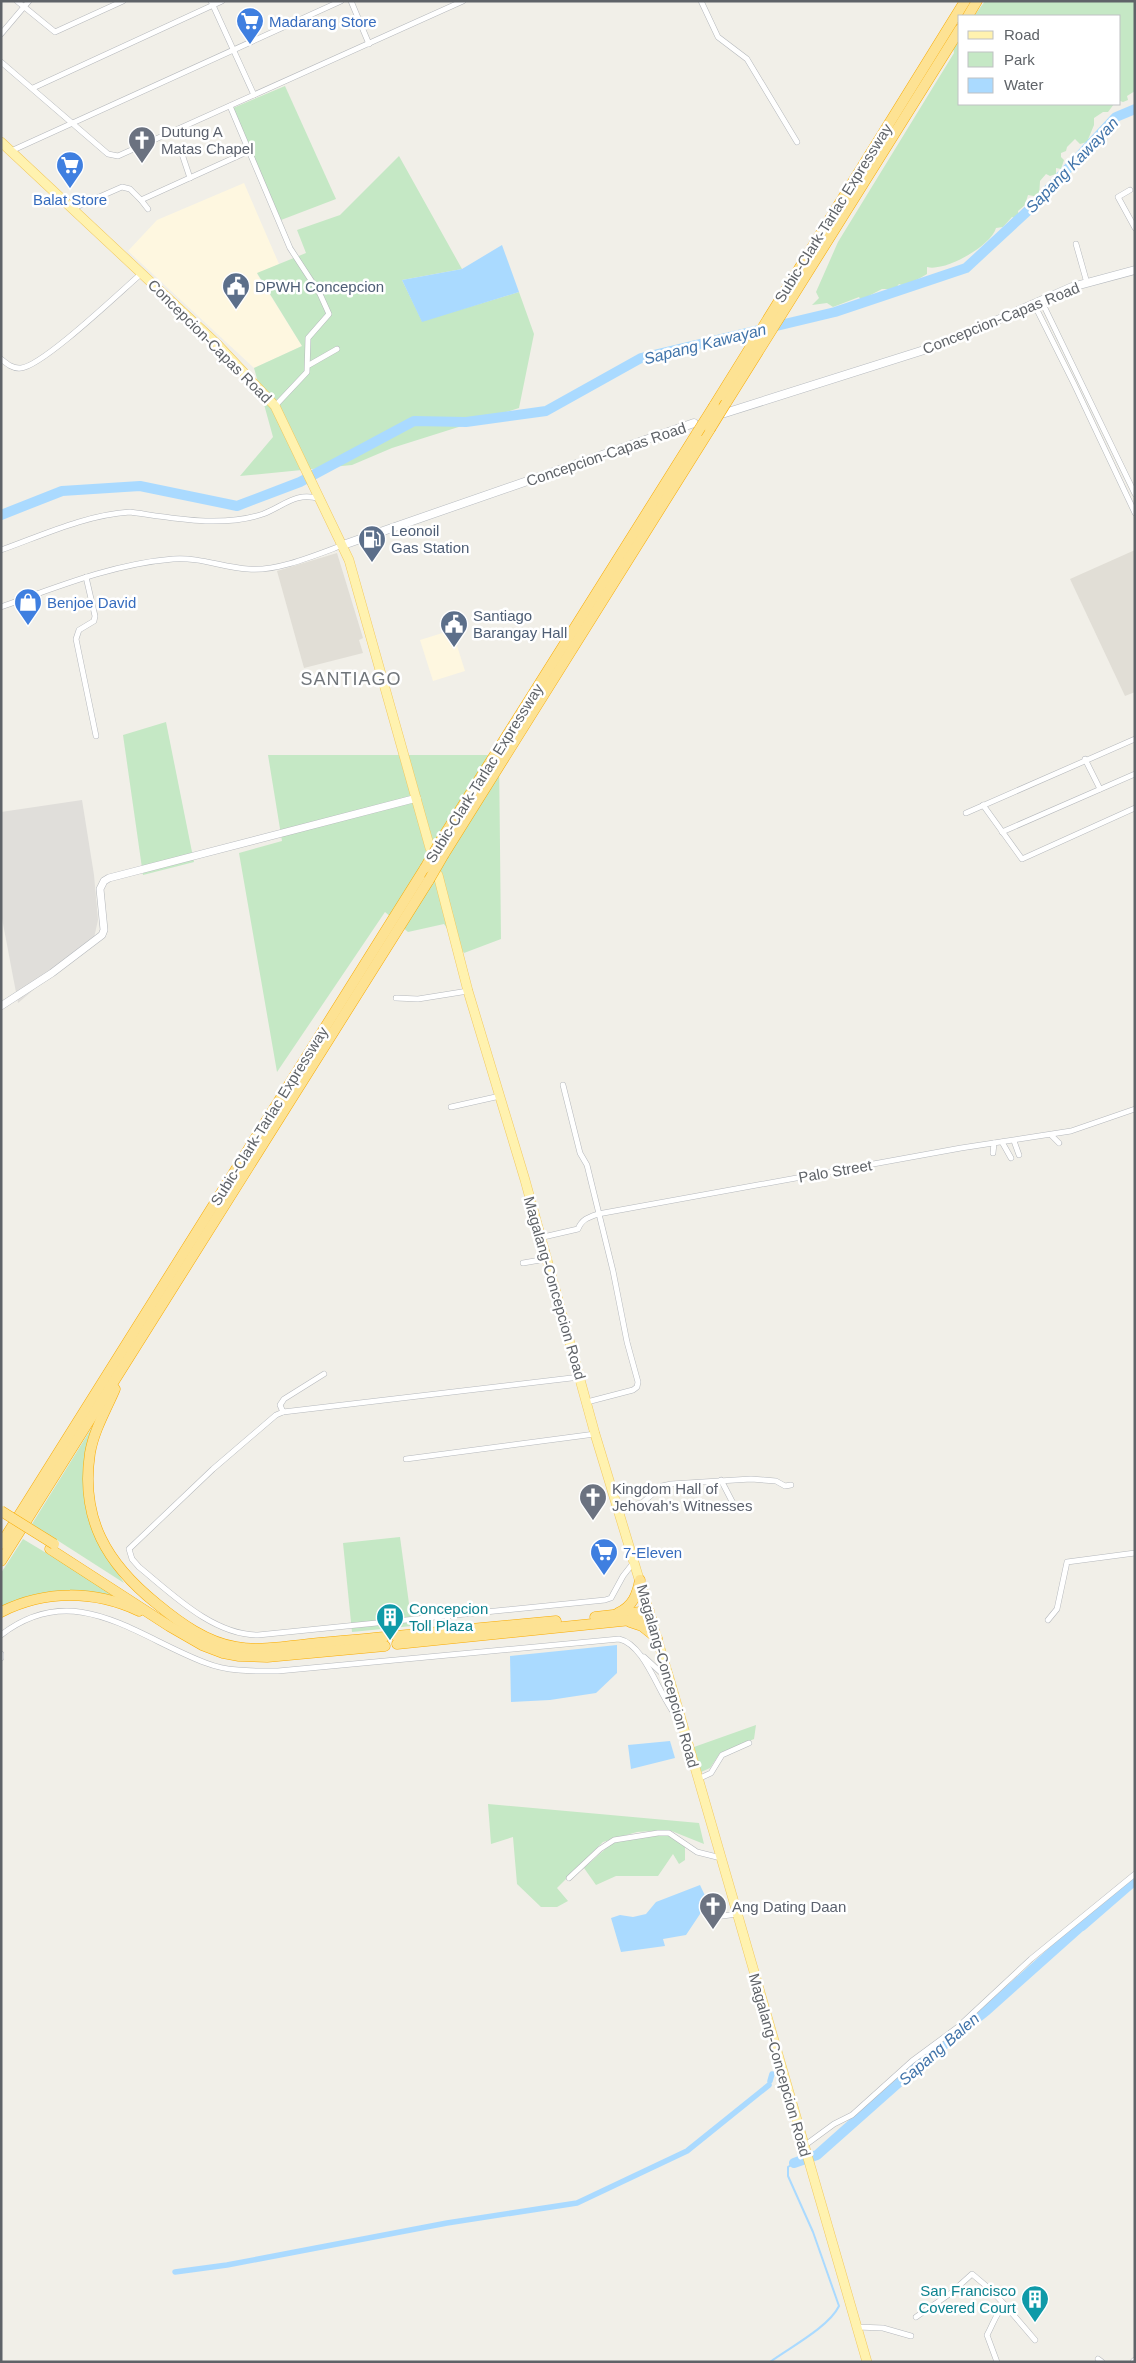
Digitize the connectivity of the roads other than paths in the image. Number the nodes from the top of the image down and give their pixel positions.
1 (17, 1) edge
2 (29, 1) edge
3 (123, 1) edge
4 (222, 1) edge
5 (341, 1) edge
6 (352, 1) edge
7 (463, 1) edge
8 (701, 1) edge
9 (964, 1) edge
10 (977, 1) edge
11 (212, 3) edge
12 (24, 7) junction
13 (969, 15) edge
14 (958, 32) edge
15 (1, 34) edge
16 (369, 44) junction
17 (234, 50) junction
18 (1, 62) edge
19 (33, 88) junction
20 (254, 95) junction
21 (230, 106) junction
22 (73, 125) junction
23 (1, 142) edge
24 (797, 142) dead end
25 (180, 148) dead end
26 (11, 151) junction
27 (249, 151) junction
28 (190, 178) junction
29 (1130, 190) dead end
30 (141, 200) junction
31 (74, 208) junction
32 (148, 209) dead end
33 (1135, 228) edge
34 (1076, 244) dead end
35 (1135, 270) edge
36 (142, 273) junction
37 (1087, 283) junction
38 (1037, 302) junction
39 (337, 349) dead end
40 (1, 359) edge
41 (309, 365) junction
42 (275, 406) junction
43 (725, 408) junction
44 (696, 428) junction
45 (1135, 494) edge
46 (319, 496) junction
47 (1133, 506) edge
48 (1135, 512) edge
49 (343, 545) junction
50 (1, 550) edge
51 (86, 577) junction
52 (1, 607) edge
53 (96, 736) dead end
54 (1135, 739) edge
55 (1085, 759) junction
56 (1135, 774) edge
57 (1100, 789) junction
58 (417, 798) junction
59 (983, 805) junction
60 (1135, 808) edge
61 (966, 813) dead end
62 (1002, 832) junction
63 (430, 848) dead end
64 (433, 877) junction
65 (468, 991) junction
66 (396, 998) dead end
67 (1, 1006) edge
68 (563, 1085) dead end
69 (500, 1096) junction
70 (451, 1107) dead end
71 (1135, 1109) edge
72 (1051, 1135) junction
73 (1014, 1140) junction
74 (1002, 1142) junction
75 (994, 1143) junction
76 (1059, 1144) dead end
77 (993, 1153) dead end
78 (1019, 1155) dead end
79 (1012, 1158) dead end
80 (598, 1214) junction
81 (540, 1238) junction
82 (546, 1260) junction
83 (523, 1264) dead end
84 (128, 1358) junction
85 (324, 1374) dead end
86 (580, 1378) junction
87 (587, 1402) junction
88 (283, 1412) junction
89 (595, 1434) junction
90 (406, 1459) dead end
91 (721, 1480) junction
92 (791, 1486) dead end
93 (618, 1508) junction
94 (736, 1509) dead end
95 (1, 1511) edge
96 (1, 1518) edge
97 (3, 1540) edge
98 (52, 1547) junction
99 (1135, 1553) edge
100 (1, 1561) edge
101 (635, 1562) junction
102 (640, 1580) junction
103 (1, 1612) edge
104 (650, 1614) junction
105 (615, 1618) junction
106 (1048, 1620) dead end
107 (170, 1621) junction
108 (1, 1635) edge
109 (658, 1638) junction
110 (396, 1640) dead end
111 (384, 1641) dead end
112 (1, 1654) edge
113 (642, 1655) junction
114 (1, 1658) edge
115 (670, 1681) junction
116 (683, 1724) junction
117 (749, 1743) dead end
118 (698, 1779) junction
119 (721, 1858) junction
120 (1135, 1874) edge
121 (569, 1878) dead end
122 (737, 1914) junction
123 (708, 1918) dead end
124 (804, 2149) junction
125 (1005, 2306) junction
126 (916, 2317) dead end
127 (857, 2327) junction
128 (911, 2336) dead end
129 (1035, 2340) dead end
130 (867, 2362) edge
131 (998, 2362) edge

1 - 12 street
2 - 12 street
3 - 12 street
4 - 11 street
5 - 17 street
6 - 16 street
7 - 16 street
8 - 24 street
9 - 44 highway, Subic-Clark-Tarlac Expressway, bridge
10 - 13 highway
11 - 17 street
11 - 19 street
12 - 15 street
14 - 43 highway, Subic-Clark-Tarlac Expressway
16 - 20 street
17 - 20 street
17 - 22 street
18 - 19 street
19 - 22 street
20 - 21 street
21 - 22 street
21 - 27 street
22 - 26 street
23 - 26 main road, Concepcion-Capas Road
25 - 28 street
26 - 31 main road, Concepcion-Capas Road
27 - 28 street
27 - 41 street
28 - 30 street
29 - 33 street
30 - 31 street
30 - 32 street
31 - 36 main road, Concepcion-Capas Road
34 - 37 street
35 - 37 main road, Concepcion-Capas Road
36 - 40 street
36 - 42 main road, Concepcion-Capas Road
37 - 38 main road, Concepcion-Capas Road
38 - 43 main road, Concepcion-Capas Road
38 - 45 street
38 - 47 street
39 - 41 street
41 - 42 street
42 - 46 main road, Concepcion-Capas Road
43 - 64 highway, Subic-Clark-Tarlac Expressway, bridge
44 - 49 main road, Concepcion-Capas Road
44 - 97 highway, Subic-Clark-Tarlac Expressway, bridge
46 - 49 main road, Concepcion-Capas Road
46 - 50 street
47 - 48 street
49 - 51 street
49 - 58 main road
51 - 52 street
51 - 53 street
54 - 55 street
55 - 57 street
55 - 59 street
56 - 57 street
57 - 62 street
58 - 63 main road
58 - 67 street
59 - 61 street
59 - 62 street
60 - 62 street
64 - 65 main road, Magalang-Concepcion Road
64 - 84 highway, Subic-Clark-Tarlac Expressway
65 - 66 street
65 - 69 main road, Magalang-Concepcion Road
68 - 80 street
69 - 70 street
69 - 81 main road, Magalang-Concepcion Road
71 - 72 street, Palo Street
72 - 73 street, Palo Street
72 - 76 street
73 - 74 street, Palo Street
73 - 78 street
74 - 75 street, Palo Street
74 - 79 street
75 - 77 street
75 - 80 street, Palo Street
80 - 81 street, Palo Street
80 - 87 street
81 - 82 main road, Magalang-Concepcion Road
82 - 83 street
82 - 86 main road, Magalang-Concepcion Road
84 - 100 highway, Subic-Clark-Tarlac Expressway
84 - 107 highway
85 - 88 street
86 - 87 main road, Magalang-Concepcion Road
86 - 88 street
87 - 89 main road, Magalang-Concepcion Road
88 - 101 street
89 - 90 street
89 - 93 main road, Magalang-Concepcion Road
91 - 92 street
91 - 93 street
91 - 94 street
93 - 101 main road, Magalang-Concepcion Road
95 - 98 highway, bridge
96 - 98 highway
98 - 107 highway
99 - 106 street
101 - 102 main road, Magalang-Concepcion Road
102 - 104 main road, Magalang-Concepcion Road
102 - 105 highway
103 - 107 highway
104 - 105 highway
104 - 109 main road, Magalang-Concepcion Road
105 - 109 highway
105 - 110 highway
107 - 111 highway
108 - 113 street
109 - 115 main road, Magalang-Concepcion Road
112 - 114 street
113 - 115 street
113 - 116 street
115 - 116 main road, Magalang-Concepcion Road
116 - 118 main road, Magalang-Concepcion Road
117 - 118 street
118 - 119 main road, Magalang-Concepcion Road
119 - 121 street
119 - 122 main road, Magalang-Concepcion Road
120 - 124 street
122 - 123 street
122 - 124 main road, Magalang-Concepcion Road
124 - 127 main road, Magalang-Concepcion Road
125 - 126 street
125 - 129 street
125 - 131 street
127 - 128 street
127 - 130 main road, Magalang-Concepcion Road

